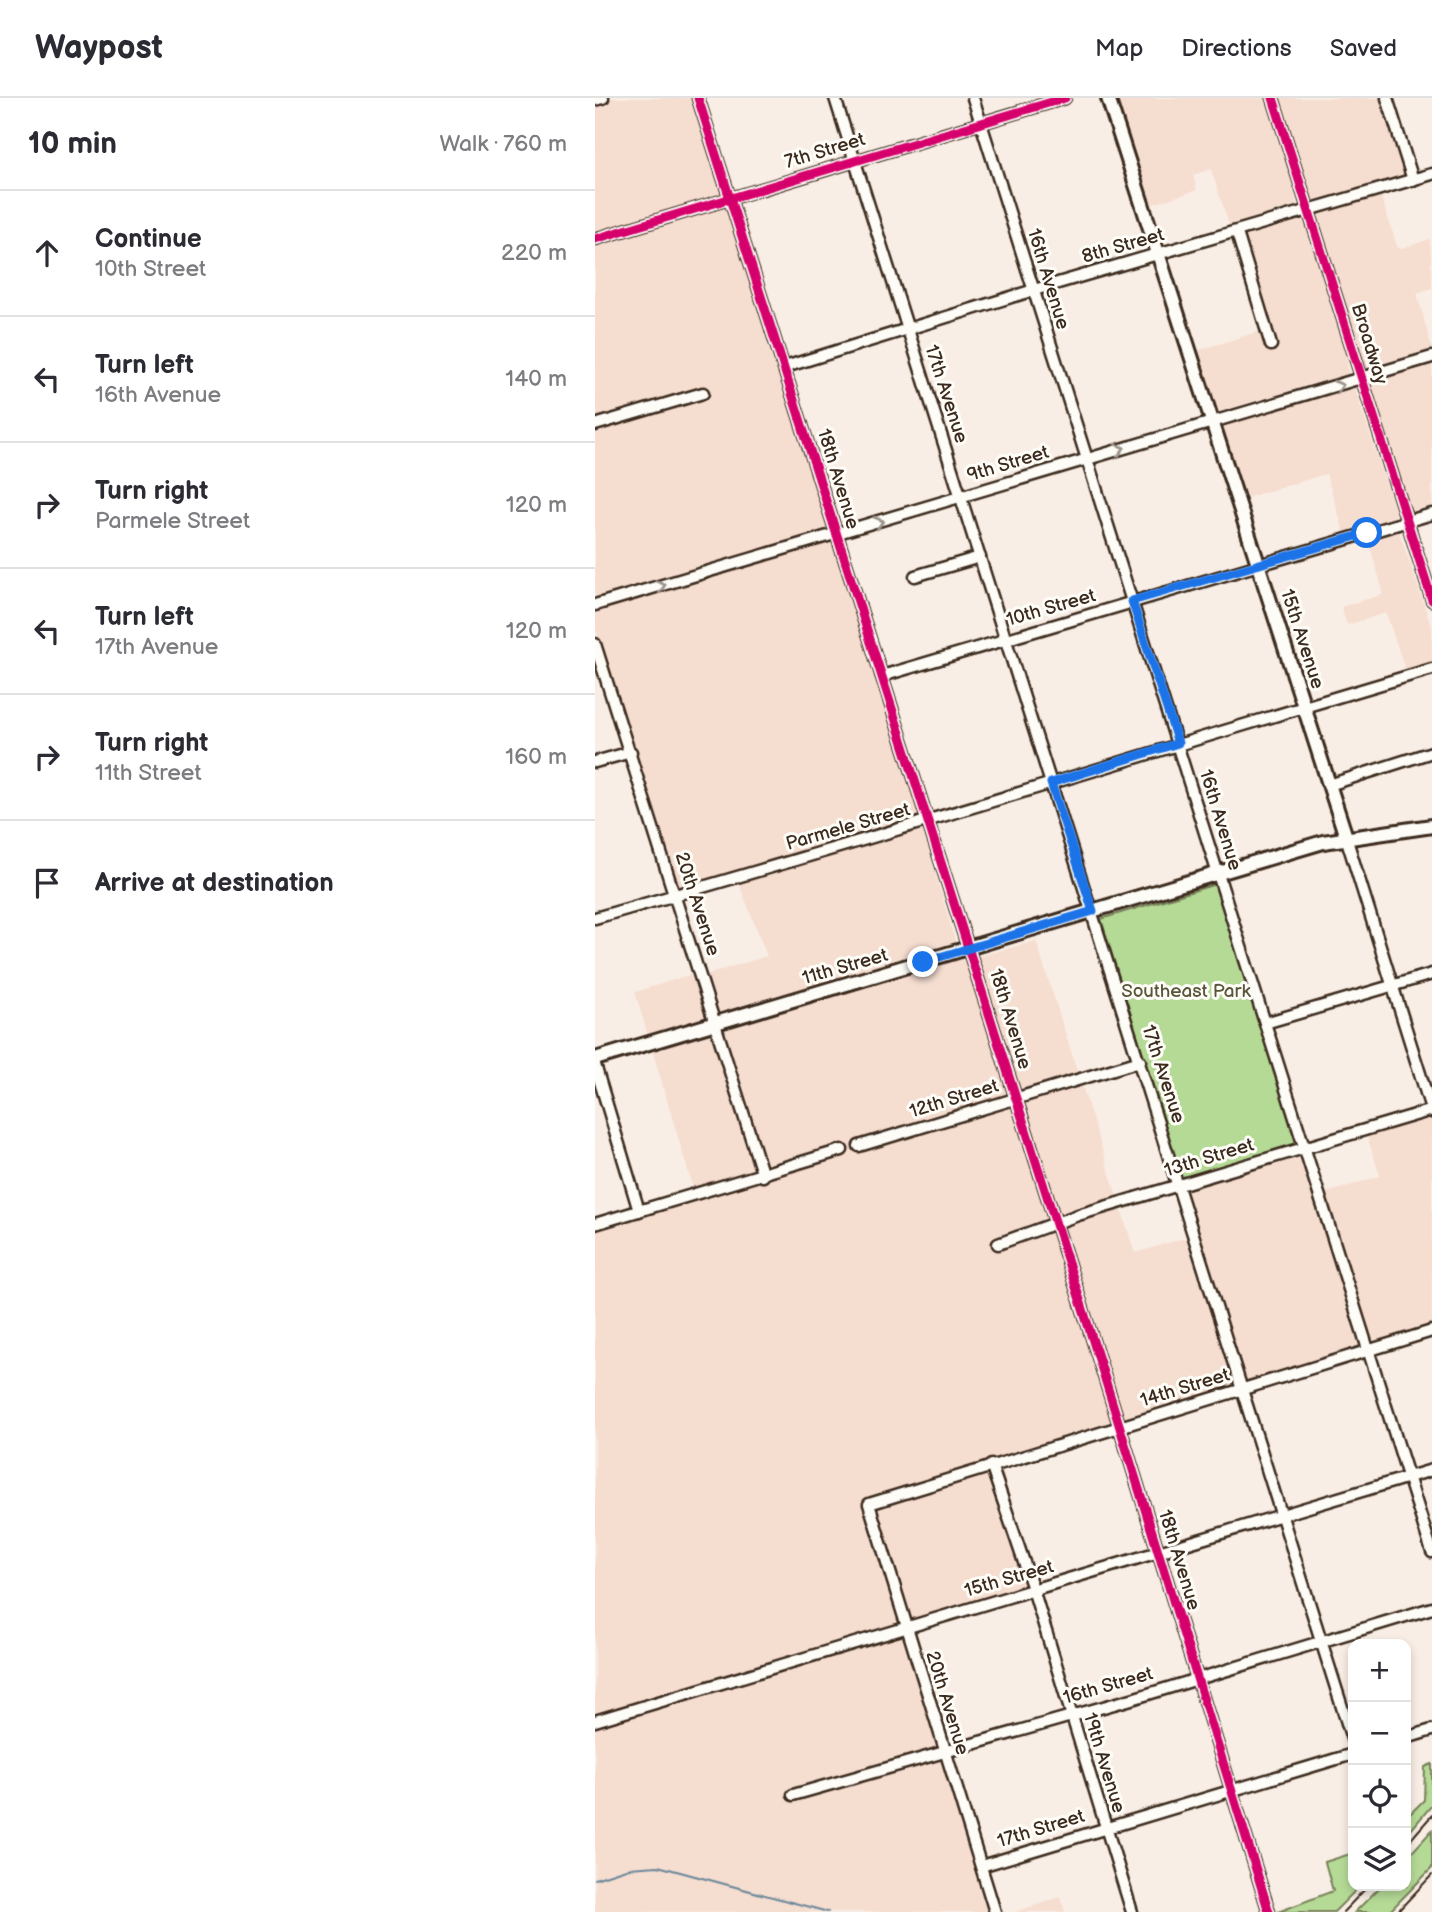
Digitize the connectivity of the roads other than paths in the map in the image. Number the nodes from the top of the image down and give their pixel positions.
1 (603, 98) edge
2 (698, 98) edge
3 (835, 98) edge
4 (973, 98) edge
5 (1065, 98) edge
6 (1108, 98) edge
7 (1273, 98) edge
8 (1387, 98) edge
9 (595, 100) edge
10 (981, 122) junction
11 (854, 161) junction
12 (1432, 174) edge
13 (1413, 180) junction
14 (730, 198) junction
15 (1310, 212) junction
16 (1237, 233) junction
17 (595, 239) edge
18 (1159, 253) junction
19 (1034, 290) junction
20 (908, 330) junction
21 (1271, 345) dead end
22 (1432, 357) edge
23 (785, 367) junction
24 (1361, 379) junction
25 (703, 393) dead end
26 (1212, 423) junction
27 (595, 425) edge
28 (1086, 458) junction
29 (961, 497) junction
30 (1432, 514) edge
31 (1408, 522) junction
32 (837, 535) junction
33 (980, 557) junction
34 (1258, 565) junction
35 (915, 576) dead end
36 (1432, 600) edge
37 (1132, 601) junction
38 (595, 605) edge
39 (1006, 639) junction
40 (595, 644) edge
41 (1432, 669) edge
42 (882, 677) junction
43 (1303, 707) junction
44 (1178, 743) junction
45 (631, 752) junction
46 (1432, 752) edge
47 (595, 762) edge
48 (1051, 783) junction
49 (1329, 785) junction
50 (926, 822) junction
51 (1432, 826) edge
52 (1346, 837) junction
53 (1218, 874) junction
54 (675, 895) junction
55 (1093, 911) junction
56 (595, 918) edge
57 (969, 948) junction
58 (1432, 974) edge
59 (1392, 985) junction
60 (716, 1023) junction
61 (1265, 1023) junction
62 (595, 1059) edge
63 (1140, 1061) junction
64 (595, 1065) edge
65 (1016, 1098) junction
66 (1432, 1111) edge
67 (859, 1146) dead end
68 (1306, 1148) junction
69 (842, 1150) dead end
70 (763, 1176) junction
71 (1180, 1186) junction
72 (639, 1211) junction
73 (1055, 1223) junction
74 (595, 1224) edge
75 (998, 1244) dead end
76 (1432, 1331) edge
77 (1369, 1351) junction
78 (1244, 1388) junction
79 (1120, 1426) junction
80 (991, 1465) junction
81 (1432, 1470) edge
82 (1409, 1476) junction
83 (869, 1504) joint
84 (1282, 1514) junction
85 (1432, 1552) edge
86 (1159, 1553) junction
87 (1033, 1589) junction
88 (1432, 1608) edge
89 (905, 1627) junction
90 (1321, 1640) junction
91 (1197, 1677) junction
92 (1071, 1715) junction
93 (595, 1721) edge
94 (1348, 1726) edge
95 (1432, 1730) edge
96 (1411, 1736) edge
97 (944, 1753) junction
98 (1348, 1755) edge
99 (1232, 1790) junction
100 (793, 1795) dead end
101 (1106, 1828) junction
102 (981, 1866) junction
103 (995, 1912) edge
104 (1132, 1912) edge
105 (1269, 1912) edge

1 - 9 street
2 - 14 street, 18th Avenue
3 - 11 street, 17th Avenue
4 - 10 street, 16th Avenue
5 - 10 street, 7th Street
6 - 18 main road, 15th Avenue
7 - 15 street, Broadway
8 - 13 street
10 - 11 street, 7th Street
10 - 19 street, 16th Avenue
11 - 14 street, 7th Street
11 - 20 street, 17th Avenue
12 - 13 street, 8th Street
13 - 15 street, 8th Street
14 - 17 street, 7th Street
14 - 23 street, 18th Avenue
15 - 16 street, 8th Street
15 - 24 street, Broadway
16 - 18 street, 8th Street
16 - 21 street
18 - 19 street, 8th Street
18 - 26 main road, 15th Avenue
19 - 20 street, 8th Street
19 - 28 street, 16th Avenue
20 - 23 street, 8th Street
20 - 29 street, 17th Avenue
22 - 24 street, 9th Street
23 - 32 street, 18th Avenue
26 -> 24 street, 9th Street
24 - 31 street, Broadway
25 - 27 street
28 -> 26 street, 9th Street
26 - 34 main road, 15th Avenue
28 - 29 street, 9th Street
28 - 37 street, 16th Avenue
32 -> 29 street, 9th Street
29 - 33 street, 17th Avenue
30 - 31 street, 10th Street
31 - 34 street, 10th Street
31 - 36 street, Broadway
38 -> 32 street, 9th Street
32 - 42 street, 18th Avenue
33 - 35 street
33 - 39 street, 17th Avenue
34 - 37 street, 10th Street
34 - 43 main road, 15th Avenue
37 - 39 street, 10th Street
37 - 44 street, 16th Avenue
39 - 42 street, 10th Street
39 - 48 street, 17th Avenue
40 - 45 street, 20th Avenue
41 - 43 street, Parmele Street
42 - 50 street, 18th Avenue
43 - 44 street, Parmele Street
43 - 49 main road, 15th Avenue
44 - 48 street, Parmele Street
44 - 53 street, 16th Avenue
45 - 47 street
45 - 54 street, 20th Avenue
46 - 49 street
48 - 50 street, Parmele Street
48 - 55 street, 17th Avenue
49 - 52 main road, 15th Avenue
50 - 54 street, Parmele Street
50 - 57 street, 18th Avenue
51 - 52 main road, 11th Street
52 - 53 main road, 11th Street
52 - 59 street, 15th Avenue
53 - 55 main road, 11th Street
53 - 61 street, 16th Avenue
54 - 56 street, Parmele Street
54 - 60 street, 20th Avenue
55 - 57 main road, 11th Street
55 - 63 street, 17th Avenue
57 - 60 main road, 11th Street
57 - 65 street, 18th Avenue
58 - 59 street
59 - 61 street
59 - 66 street, 15th Avenue
60 - 62 main road, 11th Street
60 - 70 street, 20th Avenue
61 - 68 street, 16th Avenue
63 - 65 street, 12th Street
63 - 71 street, 17th Avenue
64 - 72 street
65 - 67 street, 12th Street
65 - 73 street, 18th Avenue
66 - 68 street, 13th Street
68 - 71 street, 13th Street
68 - 77 street, 16th Avenue
69 - 70 street
70 - 72 street
71 - 73 street, 13th Street
71 - 78 street, 17th Avenue
72 - 74 street
73 - 75 street, 13th Street
73 - 79 street, 18th Avenue
76 - 77 street, 14th Street
77 - 78 street, 14th Street
77 - 82 street, 16th Avenue
78 - 79 street, 14th Street
78 - 84 street, 17th Avenue
79 - 80 street, 14th Street
79 - 86 street, 18th Avenue
80 - 83 street, 14th Street
80 - 87 street, 19th Avenue
81 - 82 street, 15th Street
82 - 84 street, 15th Street
82 - 85 street, 16th Avenue
83 - 89 street, 20th Avenue
84 - 86 street, 15th Street
84 - 90 street, 17th Avenue
86 - 87 street, 15th Street
86 - 91 street, 18th Avenue
87 - 89 street, 15th Street
87 - 92 street, 19th Avenue
88 - 90 street, 16th Street
89 - 93 street, 15th Street
89 - 97 street, 20th Avenue
90 - 91 street, 16th Street
90 - 94 street, 17th Avenue
91 - 92 street, 16th Street
91 - 99 street, 18th Avenue
92 - 97 street, 16th Street
92 - 101 street, 19th Avenue
95 - 96 street
97 - 100 street, 16th Street
97 - 102 street, 20th Avenue
98 - 99 street, 17th Street
99 - 101 street, 17th Street
99 - 105 street, 18th Avenue
101 - 102 street, 17th Street
101 - 104 street, 19th Avenue
102 - 103 street, 20th Avenue

